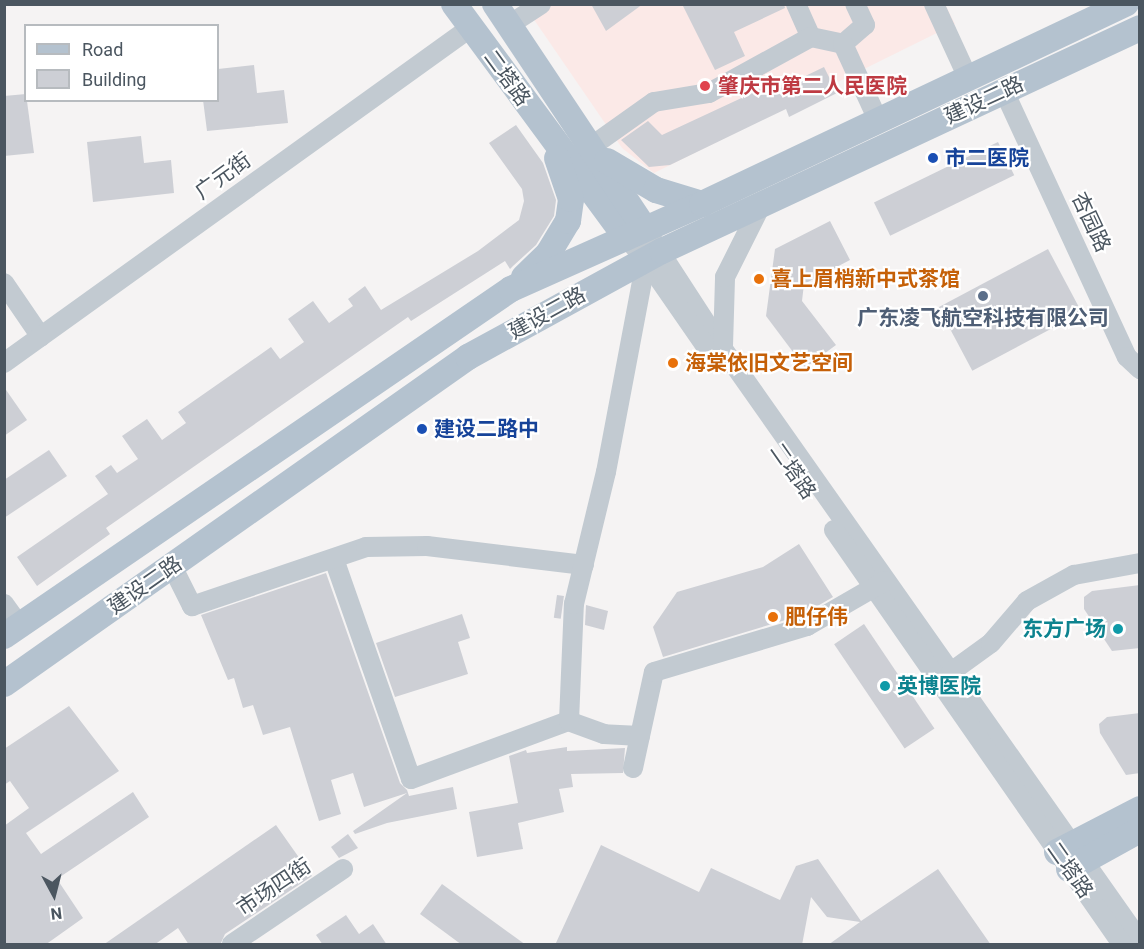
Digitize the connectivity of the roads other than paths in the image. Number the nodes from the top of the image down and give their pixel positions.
1 (454, 4) edge
2 (495, 4) edge
3 (541, 4) edge
4 (796, 4) edge
5 (855, 4) edge
6 (934, 4) edge
7 (1126, 4) edge
8 (509, 25) junction
9 (470, 28) junction
10 (1140, 28) edge
11 (812, 37) junction
12 (843, 44) junction
13 (968, 78) junction
14 (1005, 91) junction
15 (878, 120) junction
16 (551, 137) junction
17 (594, 150) junction
18 (762, 203) junction
19 (702, 204) junction
20 (636, 233) junction
21 (654, 256) junction
22 (4, 284) edge
23 (511, 288) junction
24 (454, 328) junction
25 (41, 337) junction
26 (723, 349) junction
27 (468, 357) junction
28 (4, 363) edge
29 (1140, 369) edge
30 (334, 558) junction
31 (1140, 563) edge
32 (584, 565) junction
33 (172, 566) junction
34 (880, 584) junction
35 (4, 604) edge
36 (12, 631) edge
37 (951, 672) junction
38 (4, 684) edge
39 (569, 721) junction
40 (640, 736) junction
41 (633, 768) dead end
42 (1140, 809) edge
43 (1140, 831) edge
44 (1070, 857) junction
45 (343, 869) dead end
46 (1140, 941) edge
47 (232, 945) edge
48 (1122, 945) edge

1 - 9 main road, 二塔路
2 - 8 main road, 二塔路
3 - 8 street
4 - 11 street
5 - 12 street
6 - 13 street
7 - 13 main road, 建设二路
8 - 17 main road, 二塔路
9 - 16 main road, 二塔路
9 - 25 street, 广元街
10 - 14 main road, 建设二路
11 - 12 street
11 - 17 street
12 - 15 street
13 - 15 main road, 建设二路
14 - 18 main road, 建设二路
14 - 29 street, 杏园路
15 - 19 main road, 建设二路
16 - 20 main road, 二塔路
16 - 23 main road
17 - 19 main road
17 - 20 main road, 二塔路
18 - 21 main road, 建设二路
18 - 26 street
19 - 20 main road, 建设二路
20 - 21 street
20 - 23 main road, 建设二路
21 - 26 street, 二塔路
21 - 27 main road, 建设二路
21 - 32 street
21 - 34 street, 二塔路
22 - 25 street
23 - 24 main road, 建设二路
24 - 27 main road
24 - 36 main road, 建设二路
25 - 28 street, 广元街
26 - 34 street, 二塔路
27 - 33 main road, 建设二路
30 - 32 street
30 - 33 street
30 - 39 street
31 - 37 street
32 - 39 street
33 - 38 main road, 建设二路
34 - 37 street, 二塔路
34 - 40 street
34 - 44 street, 二塔路
35 - 36 street
37 - 44 street, 二塔路
39 - 40 street
40 - 41 street
42 - 44 main road
43 - 44 main road
44 - 46 street, 二塔路
44 - 48 street, 二塔路
45 - 47 street, 市场四街

